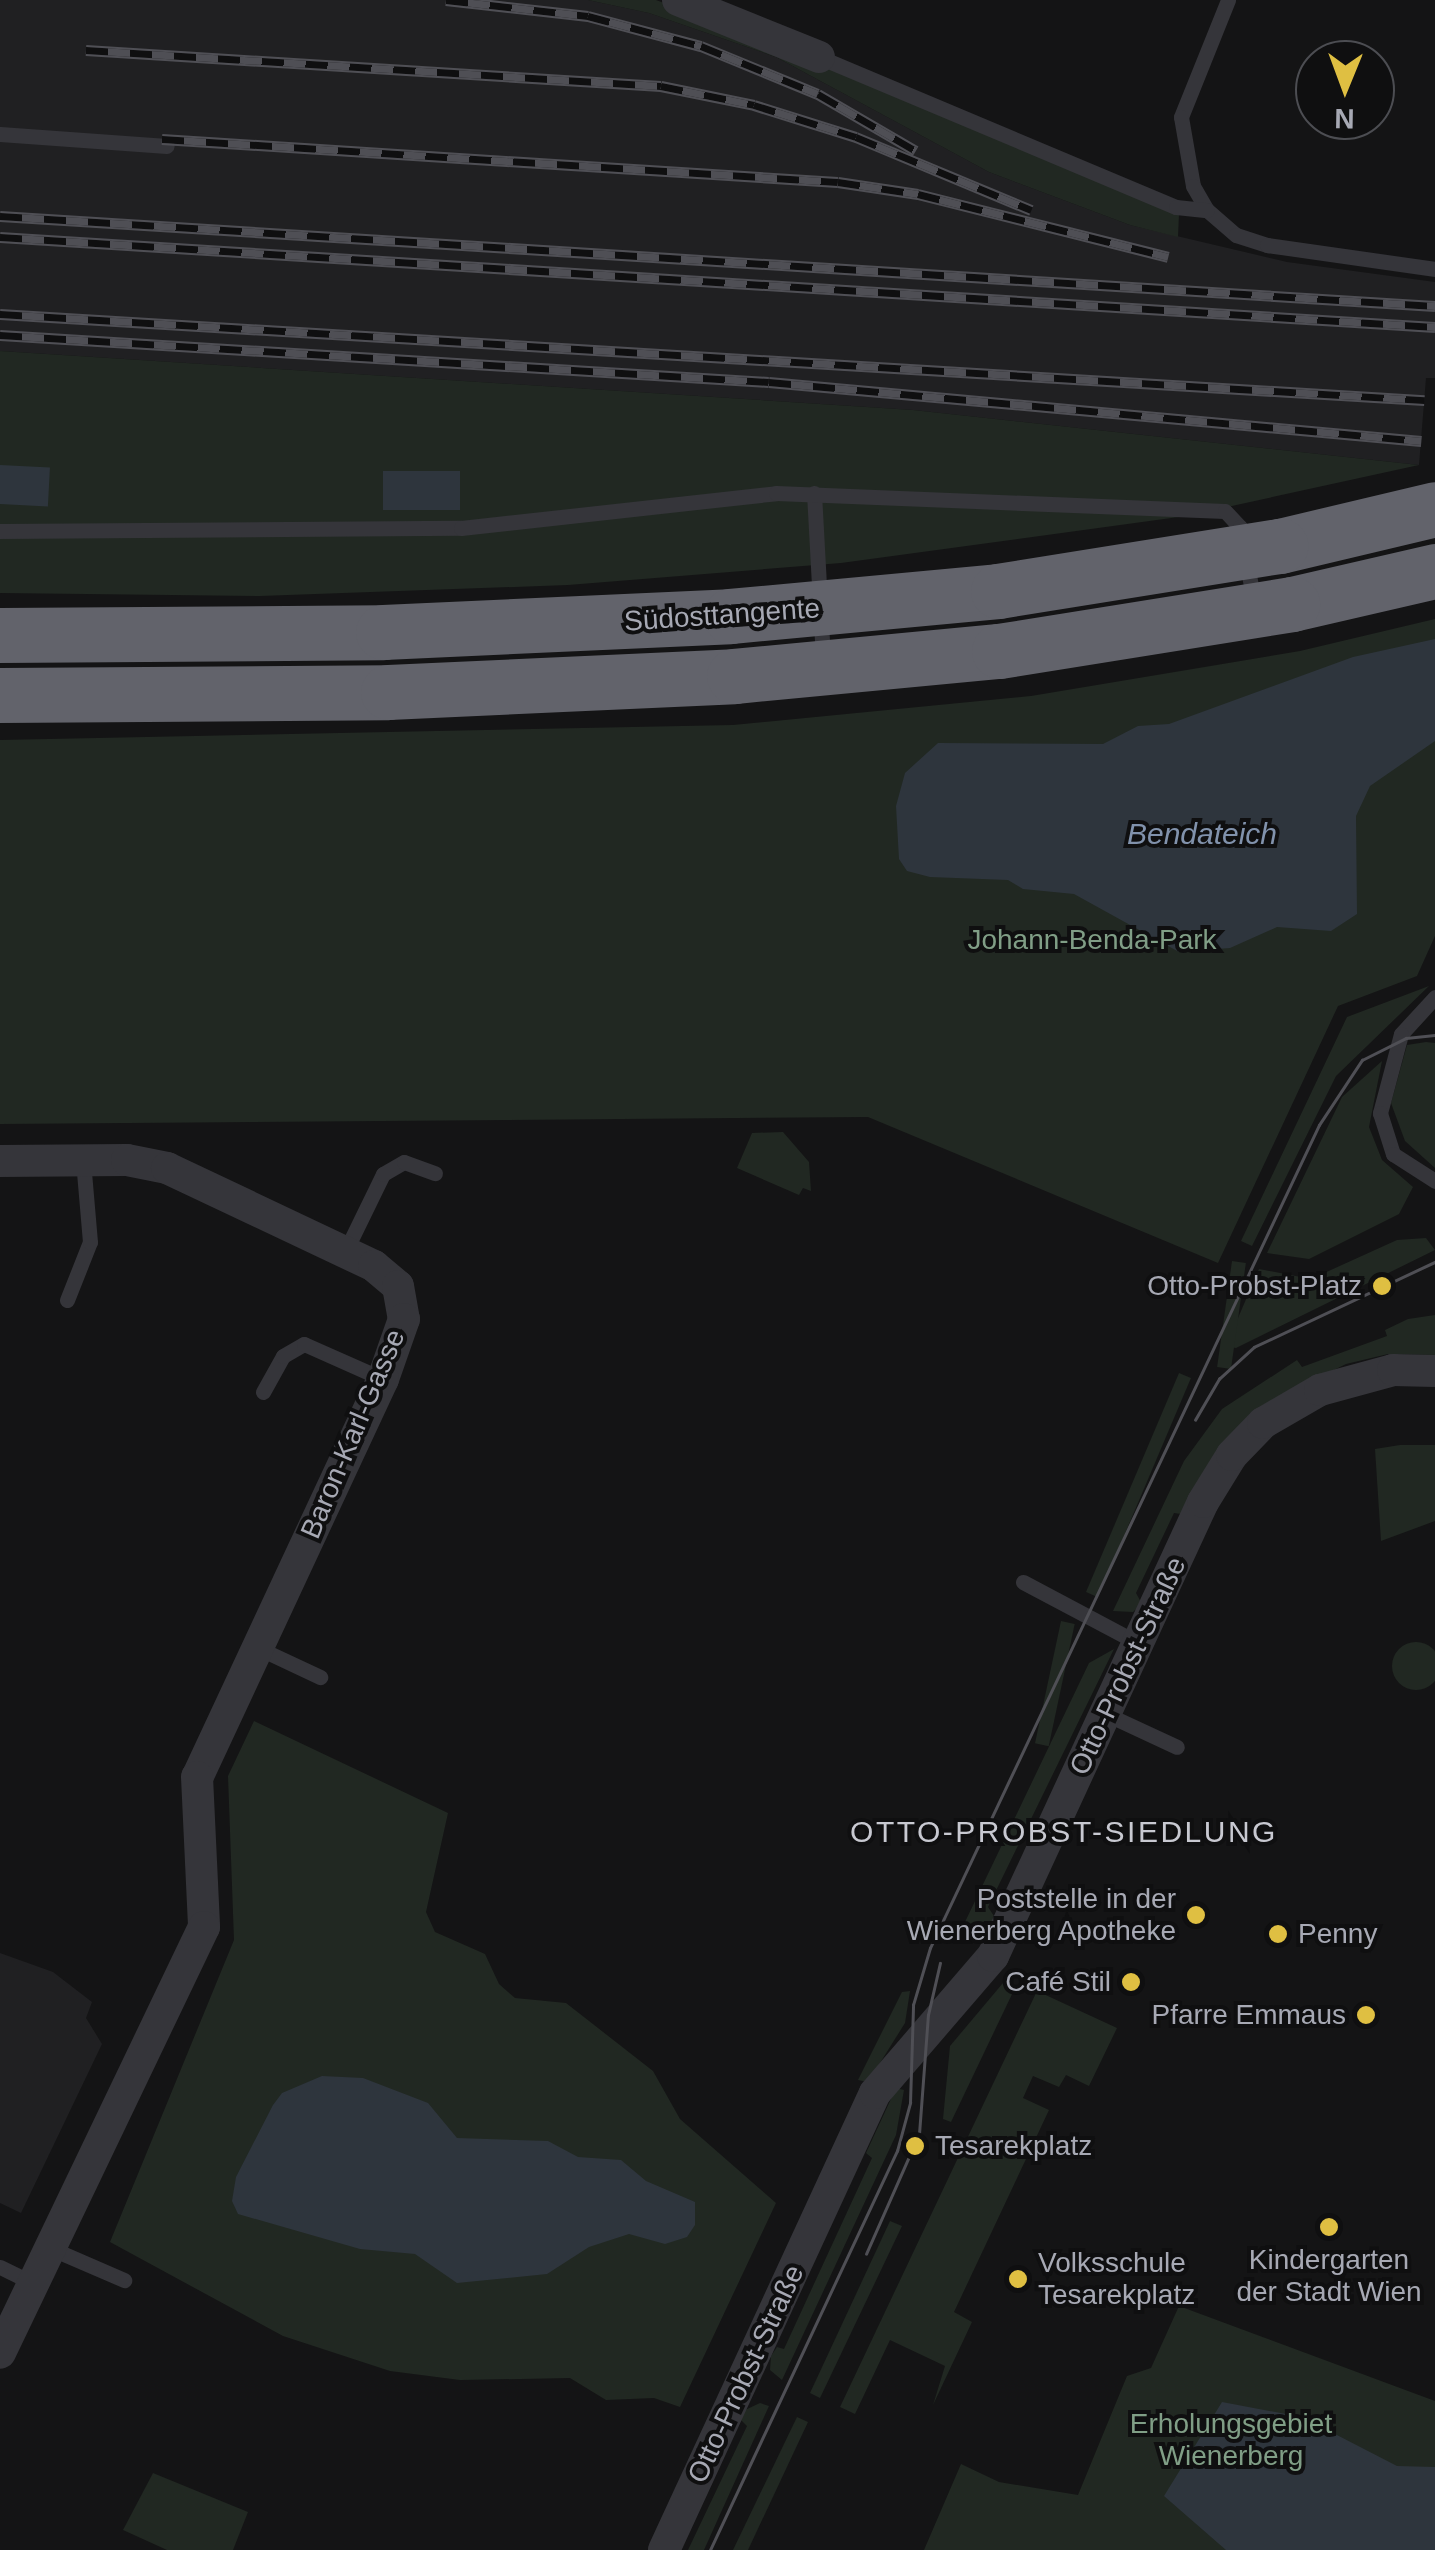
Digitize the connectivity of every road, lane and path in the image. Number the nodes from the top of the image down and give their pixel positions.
1 (678, 0) edge
2 (1228, 0) edge
3 (819, 57) joint
4 (0, 134) edge
5 (167, 146) dead end
6 (1207, 210) junction
7 (1435, 269) edge
8 (814, 493) junction
9 (1435, 510) edge
10 (0, 531) edge
11 (1435, 571) edge
12 (0, 634) edge
13 (1206, 637) dead end
14 (825, 688) dead end
15 (0, 694) edge
16 (1435, 997) edge
17 (83, 1160) junction
18 (0, 1161) edge
19 (435, 1173) dead end
20 (1435, 1181) edge
21 (344, 1252) junction
22 (67, 1300) dead end
23 (1435, 1370) edge
24 (382, 1379) junction
25 (262, 1392) dead end
26 (1023, 1582) dead end
27 (1140, 1644) junction
28 (256, 1646) junction
29 (320, 1677) dead end
30 (1106, 1714) junction
31 (1177, 1747) dead end
32 (50, 2248) junction
33 (0, 2267) edge
34 (124, 2280) dead end
35 (33, 2283) junction
36 (0, 2352) edge
37 (664, 2550) edge

1 - 3 street
2 - 6 lane
3 - 6 lane
4 - 5 lane
6 - 7 lane
8 - 10 lane
8 - 13 lane
8 - 14 lane
9 - 12 highway, Südosttangente, bridge
11 - 15 highway, bridge
16 - 20 lane
17 - 18 street, Baron-Karl-Gasse
17 - 21 street, Baron-Karl-Gasse
17 - 22 lane
19 - 21 lane
21 - 24 street, Baron-Karl-Gasse
23 - 27 street, Otto-Probst-Straße
24 - 25 lane
24 - 28 street, Baron-Karl-Gasse
26 - 27 lane
27 - 30 street, Otto-Probst-Straße
28 - 29 lane
28 - 32 street, Baron-Karl-Gasse
30 - 31 lane
30 - 37 street, Otto-Probst-Straße
32 - 34 lane
32 - 35 street
33 - 35 lane
35 - 36 street

